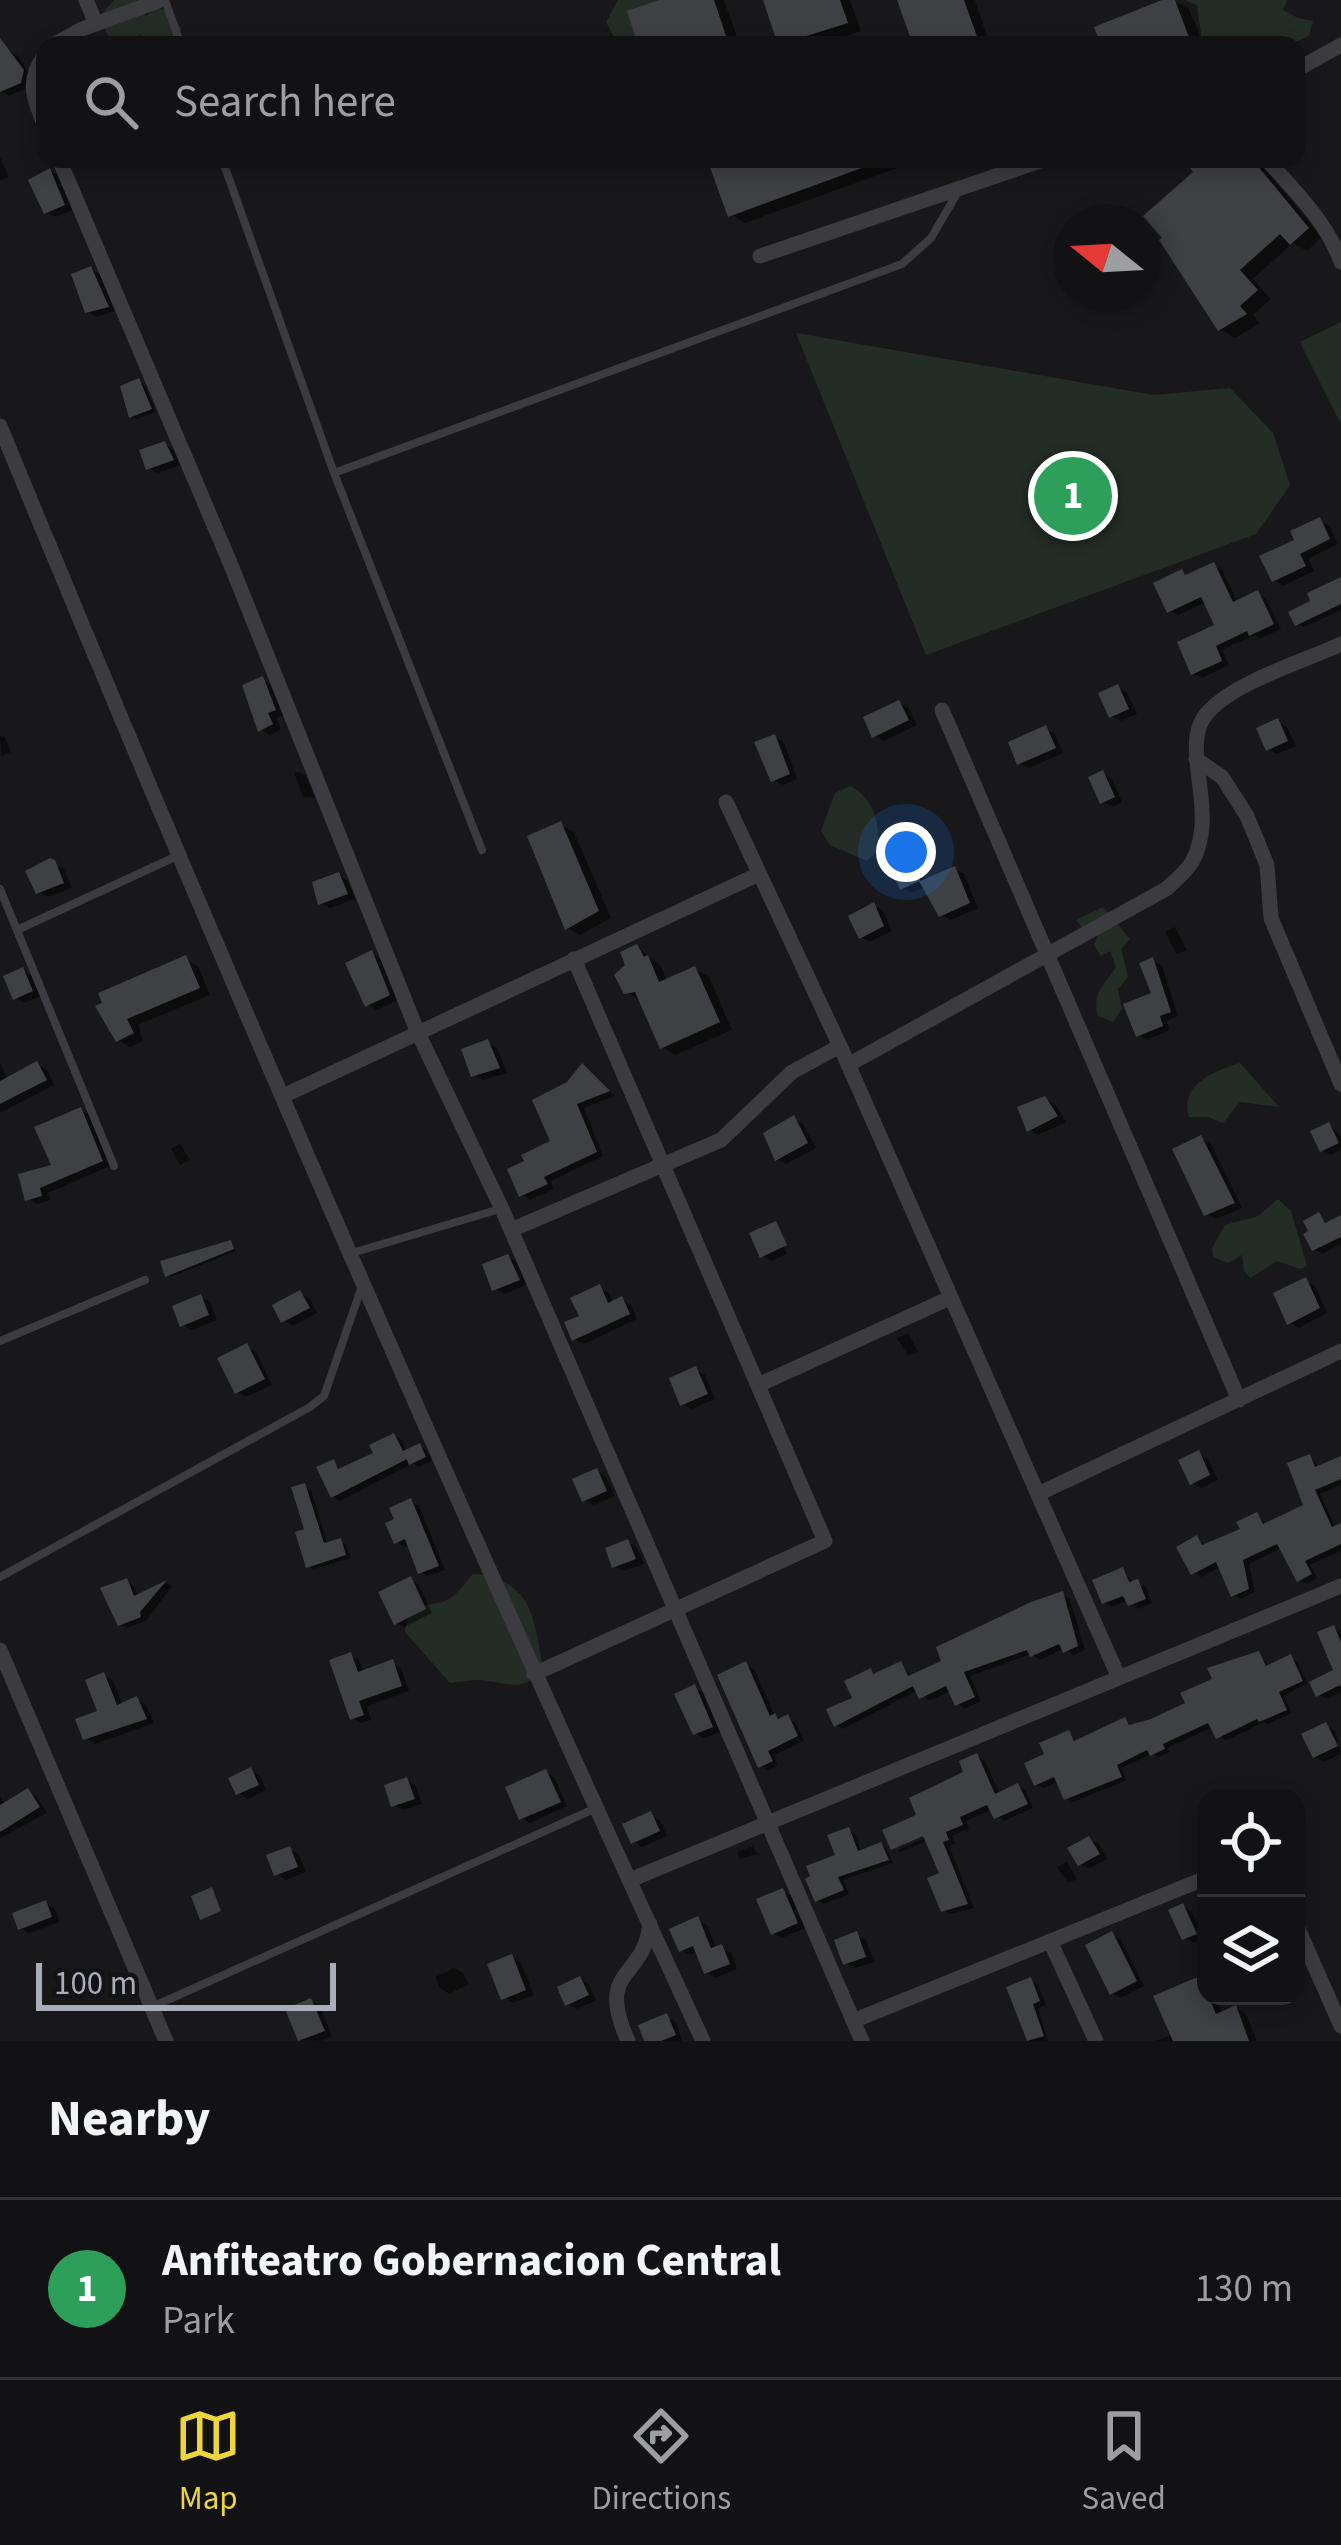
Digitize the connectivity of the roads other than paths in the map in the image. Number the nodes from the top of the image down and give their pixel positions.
1 (86, 0) edge
2 (163, 0) edge
3 (96, 24) junction
4 (71, 36) edge
5 (177, 36) edge
6 (1341, 45) edge
7 (1305, 65) edge
8 (36, 67) edge
9 (36, 98) edge
10 (63, 168) edge
11 (225, 168) edge
12 (1020, 168) edge
13 (1274, 168) edge
14 (959, 189) junction
15 (760, 256) dead end
16 (1341, 262) edge
17 (0, 426) edge
18 (334, 473) junction
19 (1341, 644) edge
20 (942, 710) dead end
21 (1196, 759) junction
22 (726, 802) dead end
23 (482, 850) dead end
24 (177, 856) junction
25 (759, 874) junction
26 (0, 889) edge
27 (17, 930) junction
28 (1046, 952) junction
29 (574, 959) junction
30 (418, 1033) junction
31 (840, 1046) junction
32 (848, 1065) junction
33 (1341, 1084) edge
34 (283, 1096) junction
35 (663, 1165) junction
36 (114, 1166) dead end
37 (502, 1209) junction
38 (511, 1230) junction
39 (352, 1252) junction
40 (145, 1280) dead end
41 (363, 1282) junction
42 (950, 1298) junction
43 (0, 1341) edge
44 (1341, 1351) edge
45 (758, 1385) junction
46 (1239, 1400) junction
47 (1038, 1494) junction
48 (0, 1577) edge
49 (1341, 1586) edge
50 (675, 1610) junction
51 (0, 1650) edge
52 (534, 1675) junction
53 (1119, 1678) junction
54 (594, 1809) junction
55 (766, 1825) junction
56 (630, 1880) junction
57 (1197, 1882) edge
58 (650, 1924) junction
59 (1050, 1941) junction
60 (1305, 1944) edge
61 (152, 2008) junction
62 (853, 2021) junction
63 (1341, 2026) edge
64 (166, 2041) edge
65 (628, 2041) edge
66 (703, 2041) edge
67 (862, 2041) edge
68 (1096, 2041) edge

1 - 3 street
2 - 3 street
2 - 5 lane
3 - 4 street
6 - 7 street
8 - 9 street
10 - 30 street
11 - 18 lane
12 - 14 street
13 - 16 street
14 - 15 street
14 - 18 lane
17 - 24 street
18 - 23 lane
19 - 21 street
20 - 28 street
21 - 28 street
21 - 33 street
22 - 25 street
24 - 27 lane
24 - 34 street
25 - 29 street
25 - 31 street
26 - 27 lane
27 - 36 lane
28 - 32 street
28 - 46 street
29 - 30 street
29 - 35 street
30 - 34 street
30 - 37 street
31 - 32 street
31 - 35 street
32 - 42 street
34 - 39 street
35 - 38 street
35 - 45 street
37 - 38 street
37 - 39 lane
38 - 50 street
39 - 41 street
40 - 43 lane
41 - 48 lane
41 - 52 street
42 - 45 street
42 - 47 street
44 - 46 street
45 - 50 street
46 - 47 street
47 - 53 street
49 - 53 street
50 - 52 street
50 - 55 street
51 - 61 street
52 - 54 street
53 - 55 street
54 - 56 street
54 - 61 lane
55 - 56 street
55 - 62 street
56 - 58 street
57 - 59 street
58 - 65 street
58 - 66 street
59 - 62 street
59 - 68 street
60 - 63 street
61 - 64 street
62 - 67 street

